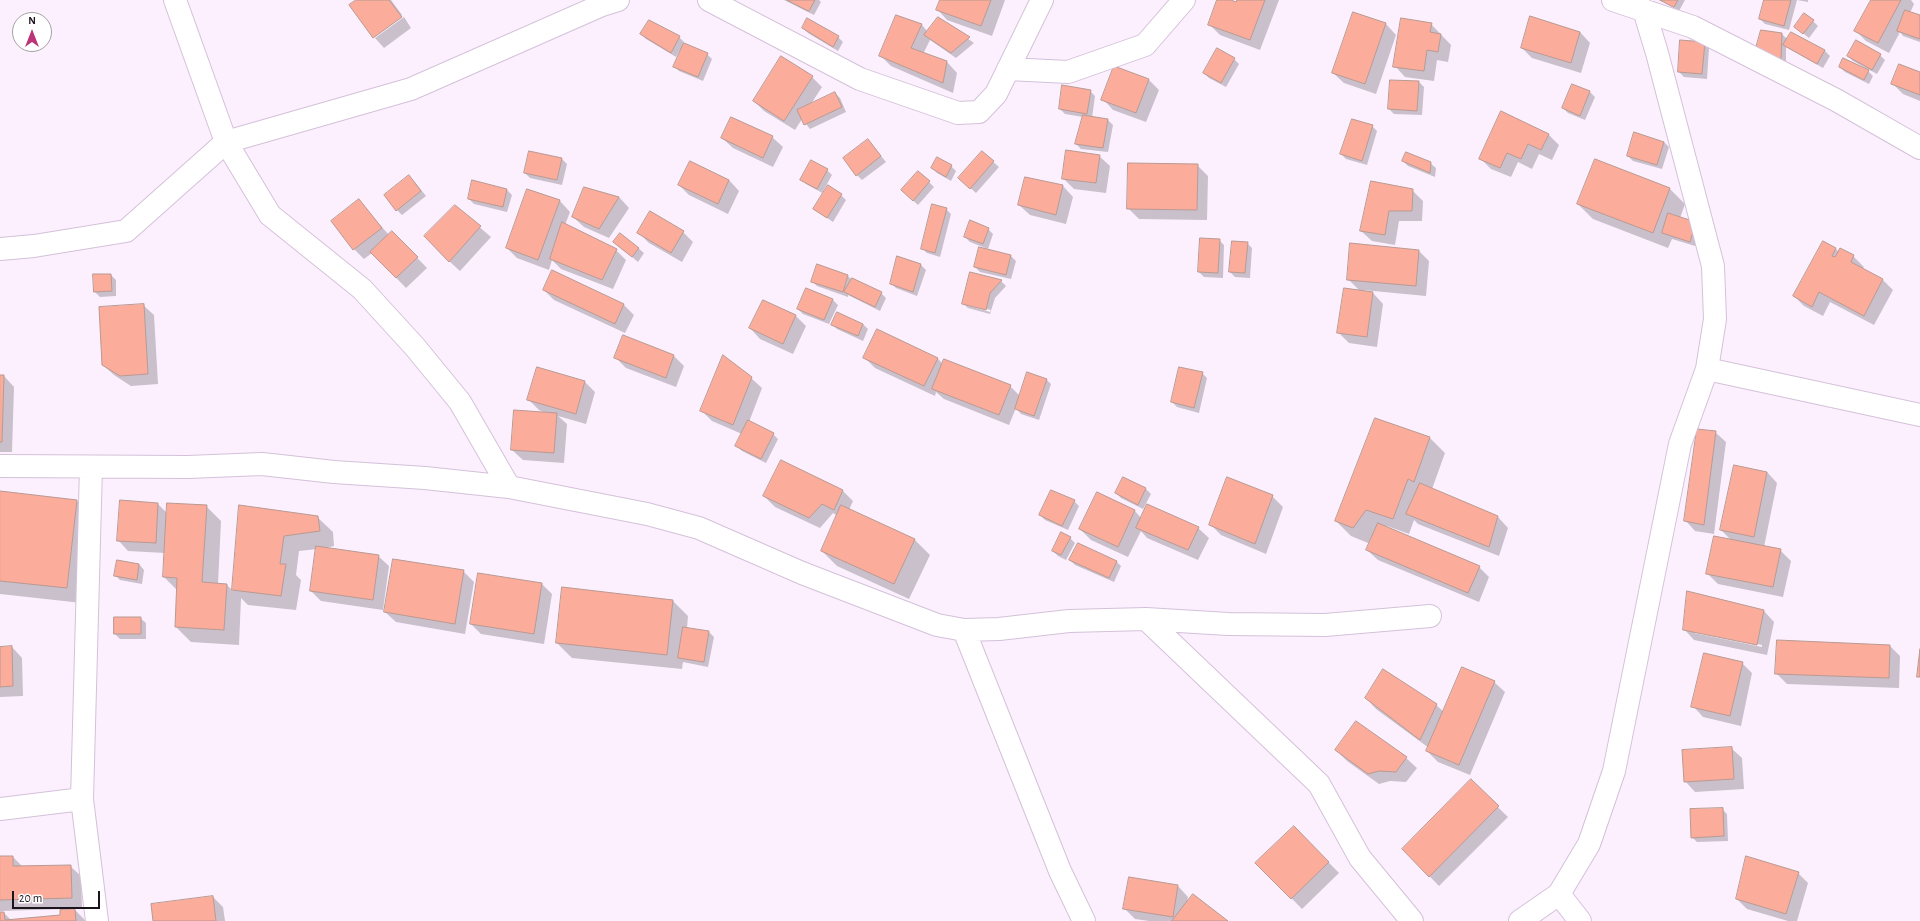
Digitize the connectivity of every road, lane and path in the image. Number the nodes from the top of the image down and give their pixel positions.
1 (175, 0) edge
2 (618, 0) edge
3 (709, 0) edge
4 (1042, 0) edge
5 (1184, 0) edge
6 (1613, 0) edge
7 (1644, 10) junction
8 (1008, 68) junction
9 (226, 142) junction
10 (1920, 148) edge
11 (0, 249) edge
12 (1708, 369) junction
13 (1920, 414) edge
14 (0, 466) edge
15 (91, 467) junction
16 (509, 487) junction
17 (1430, 616) dead end
18 (1146, 619) junction
19 (964, 630) junction
20 (82, 799) junction
21 (0, 809) edge
22 (1558, 894) junction
23 (96, 921) edge
24 (1084, 921) edge
25 (1412, 921) edge
26 (1520, 921) edge
27 (1580, 921) edge

1 - 9 street
2 - 9 street
3 - 8 street
4 - 8 street
5 - 8 street
6 - 7 street
7 - 10 street
7 - 12 street
9 - 11 street
9 - 16 street
12 - 13 street
12 - 22 street
14 - 15 street
15 - 16 street
15 - 20 street
16 - 19 street
17 - 18 street
18 - 19 street
18 - 25 street
19 - 24 street
20 - 21 street
20 - 23 street
22 - 26 street
22 - 27 street

